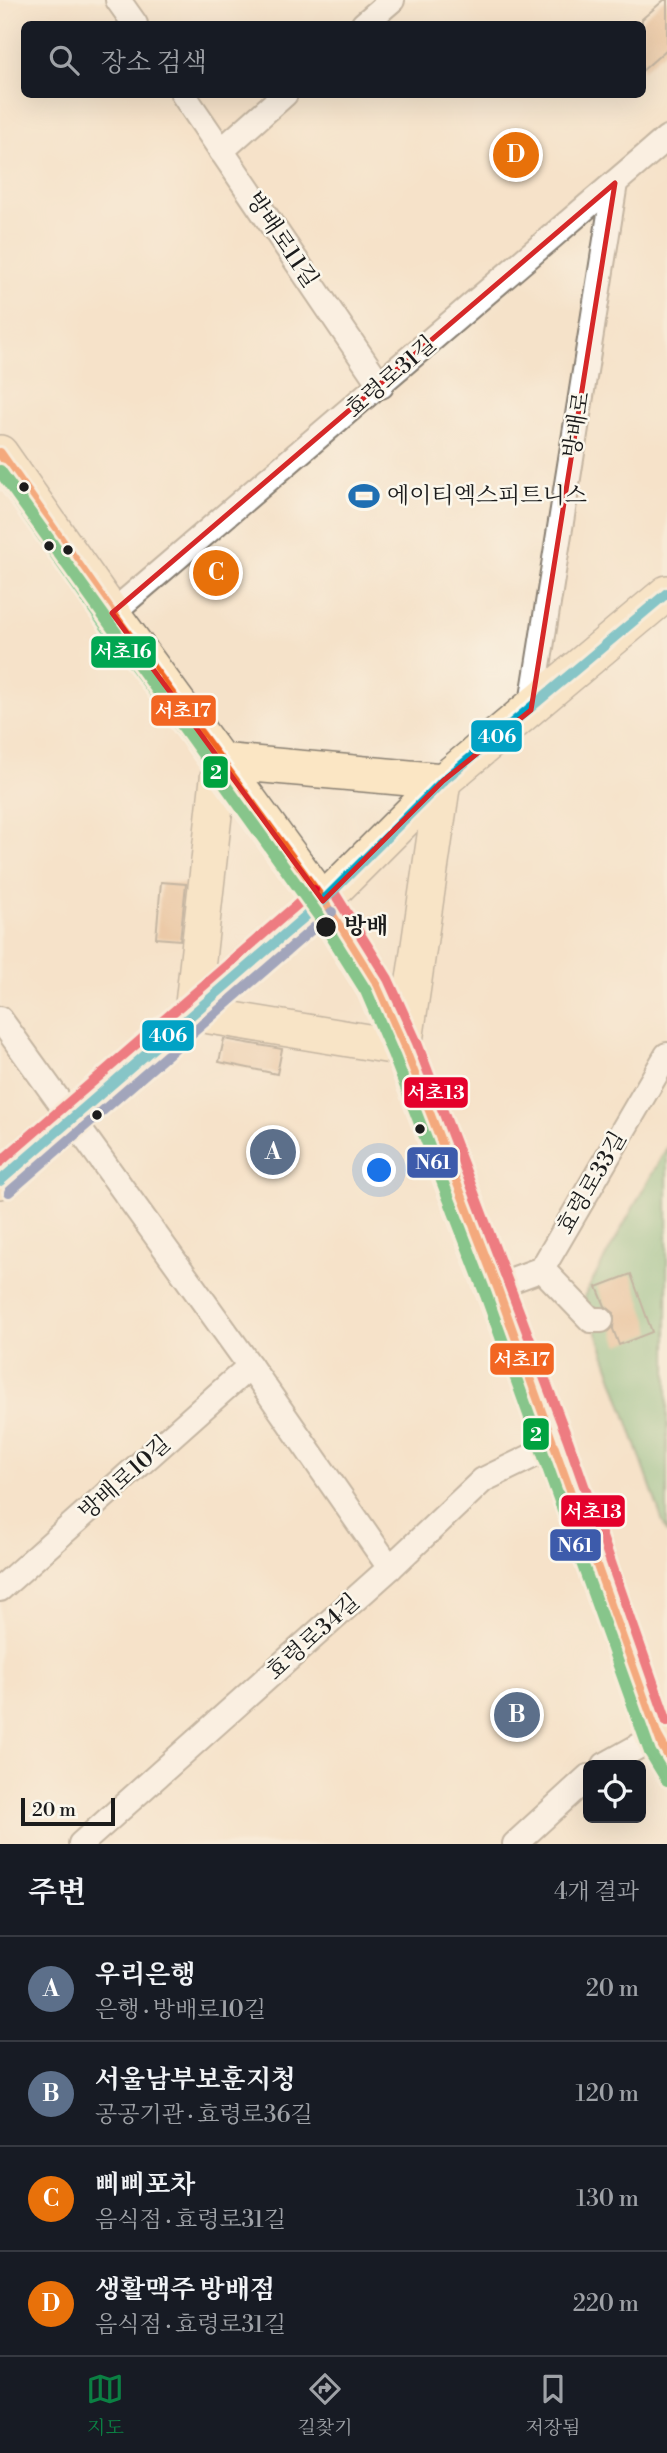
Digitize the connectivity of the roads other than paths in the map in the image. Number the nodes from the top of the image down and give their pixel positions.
1 (118, 0) edge
2 (392, 0) edge
3 (133, 21) edge
4 (368, 21) edge
5 (186, 98) edge
6 (280, 98) edge
7 (667, 138) edge
8 (221, 150) junction
9 (615, 183) junction
10 (381, 386) junction
11 (0, 453) edge
12 (667, 593) edge
13 (112, 613) junction
14 (531, 709) junction
15 (220, 761) junction
16 (443, 781) junction
17 (323, 901) junction
18 (192, 1013) junction
19 (0, 1019) edge
20 (404, 1048) junction
21 (667, 1055) edge
22 (71, 1116) junction
23 (0, 1181) edge
24 (542, 1269) junction
25 (496, 1286) junction
26 (601, 1320) dead end
27 (250, 1366) junction
28 (555, 1445) junction
29 (390, 1568) junction
30 (0, 1589) edge
31 (662, 1745) edge
32 (619, 1760) edge
33 (583, 1782) edge
34 (81, 1844) edge
35 (515, 1844) edge

1 - 3 street
2 - 4 street
5 - 8 street, 방배로11길
6 - 8 street
7 - 9 street, 효령로31길
8 - 10 street, 방배로11길
9 - 10 street, 효령로31길
9 - 14 street, 방배로
10 - 13 street, 효령로31길
11 - 13 main road
12 - 14 main road
13 - 15 main road
14 - 16 main road
15 - 16 main road
15 - 17 main road
15 - 18 main road
16 - 17 main road
16 - 20 main road
17 - 18 main road
17 - 20 main road
18 - 20 main road
18 - 22 main road
19 - 22 street
20 - 25 main road
21 - 24 street, 효령로33길
22 - 23 main road
22 - 27 street
24 - 25 street
24 - 26 street
25 - 28 main road
27 - 29 street
27 - 30 street, 방배로10길
28 - 29 street, 효령로34길
28 - 31 main road
29 - 34 street, 효령로34길
31 - 32 street
33 - 35 street

